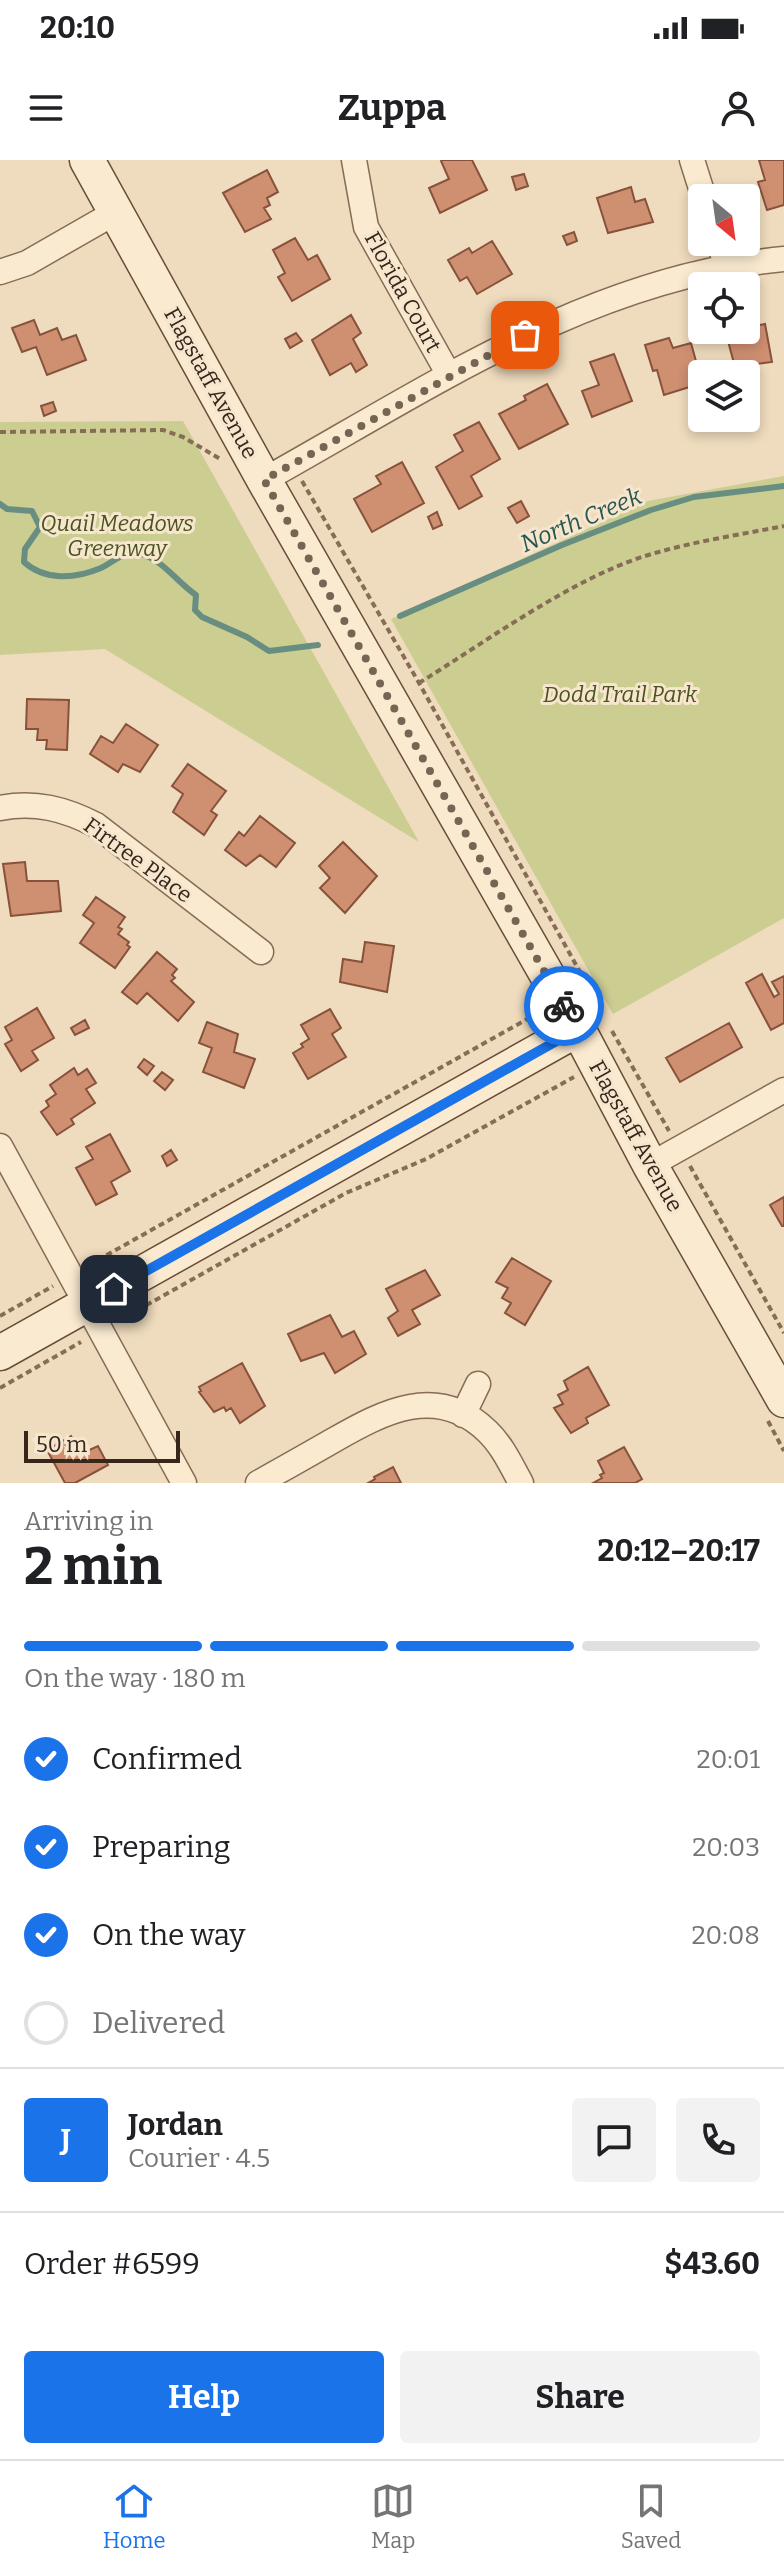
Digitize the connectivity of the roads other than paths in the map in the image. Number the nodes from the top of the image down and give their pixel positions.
1 (87, 160) edge
2 (354, 160) edge
3 (692, 160) edge
4 (700, 184) edge
5 (116, 212) junction
6 (723, 256) edge
7 (784, 259) edge
8 (727, 268) junction
9 (0, 272) edge
10 (449, 375) junction
11 (278, 472) junction
12 (0, 808) edge
13 (261, 952) dead end
14 (594, 1028) junction
15 (784, 1090) edge
16 (0, 1146) edge
17 (665, 1157) junction
18 (86, 1304) junction
19 (0, 1353) edge
20 (478, 1384) dead end
21 (784, 1400) edge
22 (463, 1415) junction
23 (184, 1483) edge
24 (258, 1483) edge
25 (521, 1483) edge

1 - 5 street, Flagstaff Avenue
2 - 10 street, Florida Court
3 - 4 street
5 - 9 street
5 - 11 street, Flagstaff Avenue
6 - 8 street
7 - 8 street
8 - 10 street
10 - 11 street
11 - 14 street, Flagstaff Avenue
12 - 13 street, Firtree Place
14 - 17 street, Flagstaff Avenue
14 - 18 street
15 - 17 street
16 - 18 street
17 - 21 street, Flagstaff Avenue
18 - 19 street
18 - 23 street
20 - 22 street
22 - 24 street
22 - 25 street

